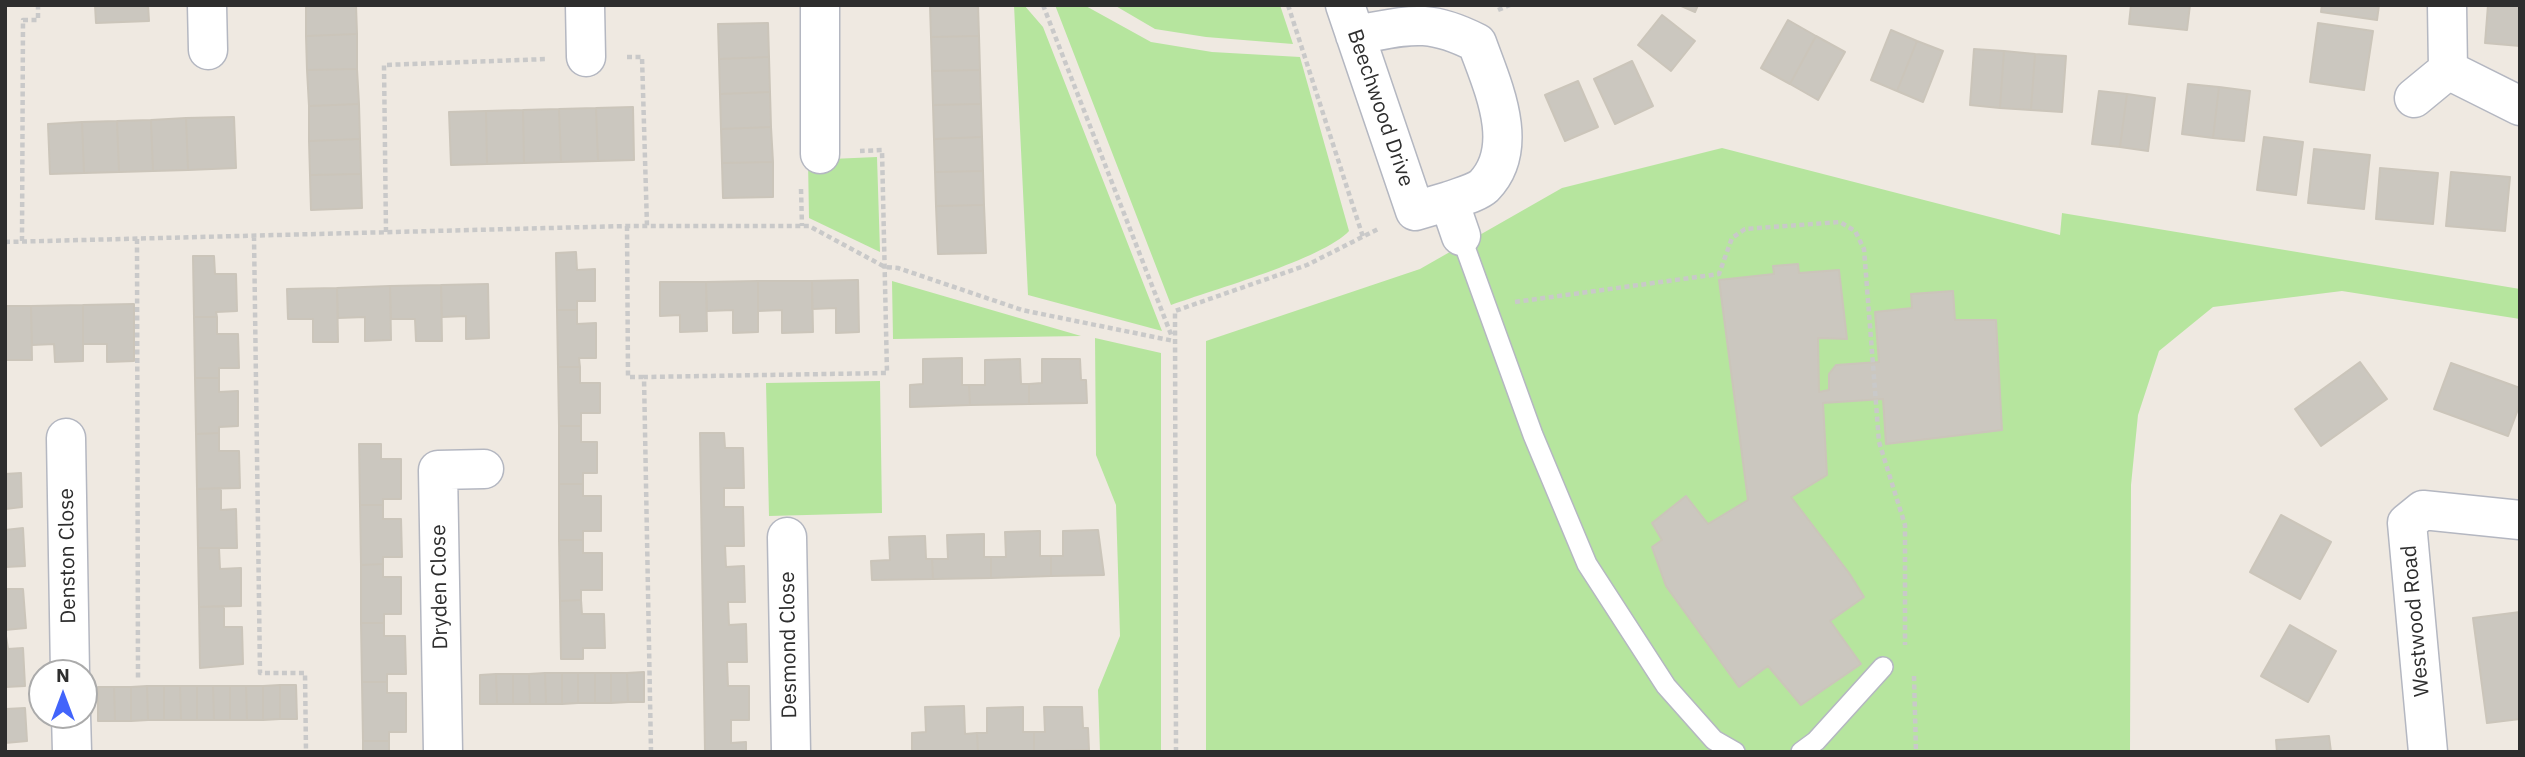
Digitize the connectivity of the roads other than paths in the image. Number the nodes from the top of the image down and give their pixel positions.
1 (207, 5) edge
2 (585, 5) edge
3 (820, 5) edge
4 (2447, 5) edge
5 (1350, 20) edge
6 (208, 50) dead end
7 (586, 57) road end
8 (2448, 71) junction
9 (2414, 97) dead end
10 (2520, 106) edge
11 (820, 154) road end
12 (1442, 216) junction
13 (66, 438) dead end
14 (484, 469) dead end
15 (2520, 520) edge
16 (787, 537) dead end
17 (70, 659) edge
18 (1882, 667) dead end
19 (71, 729) edge
20 (72, 752) edge
21 (443, 752) edge
22 (790, 752) edge
23 (1735, 752) edge
24 (1801, 752) edge
25 (2428, 752) edge

1 - 6 street
2 - 7 street
3 - 11 street
4 - 8 street
5 - 12 street, Beechwood Drive
5 - 12 street
8 - 9 street
8 - 10 street
12 - 23 lane
13 - 17 street, Denston Close
14 - 21 street, Dryden Close
15 - 25 street, Westwood Road
16 - 22 street, Desmond Close
18 - 24 lane
19 - 20 street

